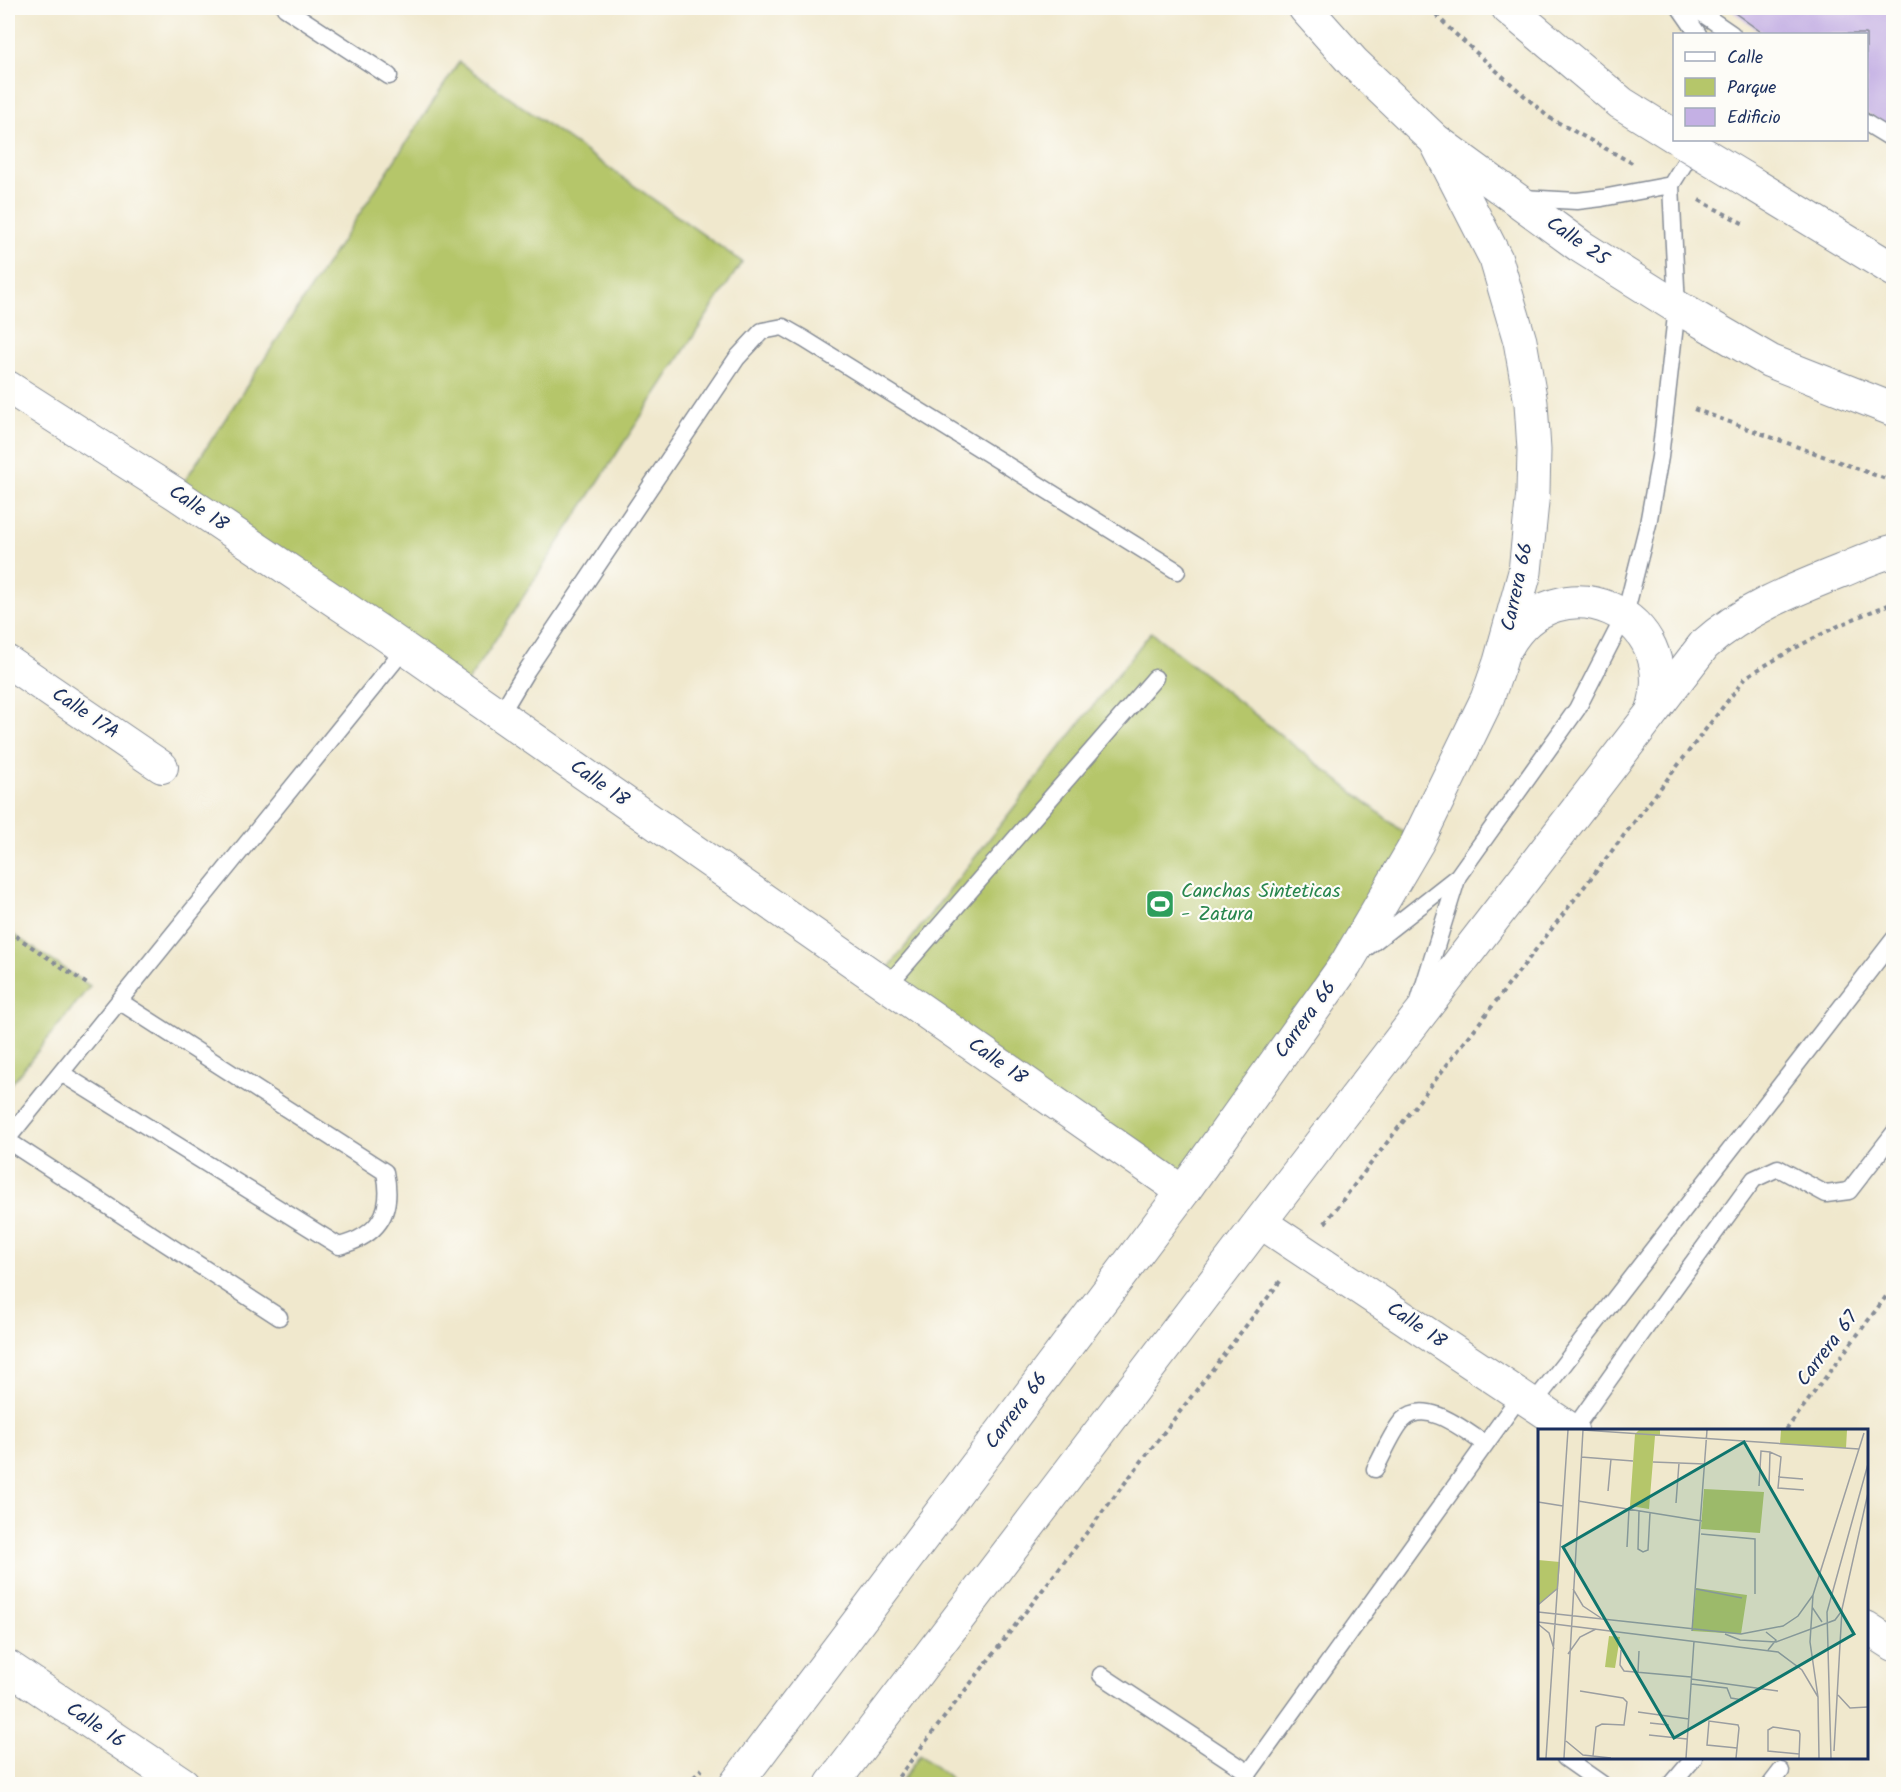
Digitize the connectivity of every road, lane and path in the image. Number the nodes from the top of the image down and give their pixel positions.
1 (285, 8) edge
2 (1305, 8) edge
3 (1430, 8) edge
4 (1508, 8) edge
5 (1680, 8) edge
6 (1694, 8) edge
7 (1697, 33) edge
8 (1731, 33) edge
9 (389, 76) dead end
10 (1868, 124) edge
11 (1673, 139) edge
12 (1435, 140) junction
13 (1893, 140) edge
14 (1697, 141) edge
15 (1681, 144) edge
16 (1671, 185) junction
17 (1515, 198) junction
18 (1893, 270) edge
19 (1677, 307) junction
20 (8, 387) edge
21 (1693, 409) dead end
22 (1893, 410) edge
23 (1893, 482) edge
24 (1893, 551) edge
25 (1177, 571) dead end
26 (1893, 603) edge
27 (1625, 615) junction
28 (405, 648) junction
29 (8, 662) edge
30 (1500, 662) junction
31 (1155, 678) dead end
32 (1652, 713) junction
33 (500, 714) junction
34 (162, 767) dead end
35 (1458, 876) junction
36 (8, 931) edge
37 (1893, 939) edge
38 (1346, 964) junction
39 (888, 985) junction
40 (90, 986) dead end
41 (119, 1001) junction
42 (1413, 1021) junction
43 (61, 1073) junction
44 (1893, 1132) edge
45 (8, 1139) edge
46 (1182, 1192) junction
47 (1260, 1222) junction
48 (1304, 1251) junction
49 (1893, 1286) edge
50 (279, 1317) dead end
51 (1526, 1400) junction
52 (1570, 1429) edge
53 (1574, 1429) edge
54 (1787, 1429) edge
55 (1485, 1444) junction
56 (1375, 1469) dead end
57 (1868, 1628) edge
58 (1893, 1645) edge
59 (8, 1667) edge
60 (1101, 1675) dead end
61 (1566, 1759) edge
62 (1693, 1759) edge
63 (703, 1769) dead end
64 (1781, 1771) dead end
65 (1245, 1779) edge
66 (737, 1782) edge
67 (183, 1785) edge
68 (687, 1785) edge
69 (832, 1785) edge
70 (893, 1785) edge
71 (1602, 1785) edge
72 (1672, 1785) edge
73 (1771, 1785) edge

1 - 9 lane
2 - 12 main road, Calle 25
3 - 16 path
4 - 11 main road
5 - 7 lane
6 - 8 lane
10 - 13 lane
12 - 17 main road, Calle 25
12 - 30 main road, Carrera 66
14 - 15 lane
15 - 16 lane
15 - 18 main road, bridge
16 - 17 lane
16 - 19 lane
17 - 19 main road, Calle 25
19 - 22 main road, Calle 25
19 - 27 lane
20 - 28 street, Calle 18
21 - 23 path
24 - 32 main road
25 - 33 lane
26 - 48 path
27 - 30 main road
27 - 32 main road
27 - 35 lane
28 - 33 street, Calle 18
28 - 41 lane
29 - 34 street, Calle 17A
30 - 38 main road, Carrera 66
31 - 39 lane
32 - 42 main road
33 - 39 street, Calle 18
35 - 38 lane
35 - 42 lane
36 - 40 path
37 - 51 lane
38 - 46 main road, Carrera 66
39 - 46 street, Calle 18
41 - 43 lane
41 - 43 lane
42 - 47 main road
43 - 45 lane
44 - 53 lane
45 - 50 lane
46 - 66 main road, Carrera 66
47 - 48 street, Calle 18
47 - 69 main road
48 - 51 street, Calle 18
48 - 70 path
49 - 54 path, Carrera 67
51 - 52 street, Calle 18
51 - 55 lane
55 - 56 lane
55 - 65 lane
57 - 58 street
59 - 67 main road, Calle 16
60 - 65 lane
61 - 71 lane
62 - 72 lane
63 - 68 path
64 - 73 lane

